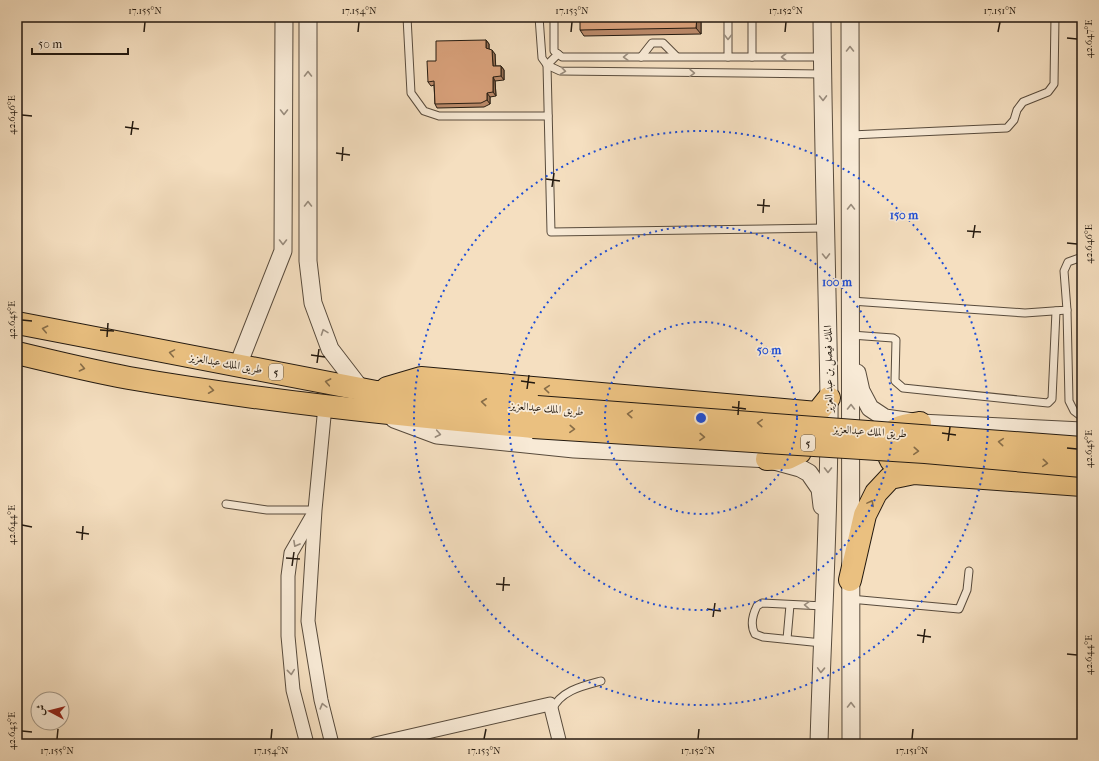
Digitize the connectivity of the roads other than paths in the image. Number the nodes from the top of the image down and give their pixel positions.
1 (284, 17) edge
2 (308, 17) edge
3 (408, 17) edge
4 (539, 17) edge
5 (554, 17) edge
6 (728, 17) edge
7 (752, 17) edge
8 (822, 17) edge
9 (850, 17) edge
10 (1055, 17) edge
11 (558, 54) junction
12 (676, 56) junction
13 (641, 57) junction
14 (728, 57) junction
15 (752, 57) junction
16 (823, 57) junction
17 (547, 65) junction
18 (823, 74) junction
19 (548, 116) junction
20 (850, 135) junction
21 (825, 228) junction
22 (1082, 257) edge
23 (851, 301) junction
24 (1067, 310) junction
25 (1056, 311) junction
26 (17, 323) edge
27 (852, 342) junction
28 (17, 353) edge
29 (238, 365) junction
30 (368, 390) junction
31 (829, 398) junction
32 (325, 406) junction
33 (774, 410) junction
34 (375, 413) junction
35 (535, 417) junction
36 (1082, 417) edge
37 (920, 423) junction
38 (1082, 431) edge
39 (1082, 448) edge
40 (767, 459) junction
41 (1082, 466) edge
42 (914, 472) junction
43 (1082, 485) edge
44 (226, 504) dead end
45 (315, 510) junction
46 (828, 540) junction
47 (969, 571) dead end
48 (850, 590) junction
49 (790, 605) junction
50 (824, 606) junction
51 (787, 639) junction
52 (822, 643) junction
53 (601, 681) dead end
54 (552, 710) junction
55 (307, 744) edge
56 (332, 744) edge
57 (375, 744) edge
58 (560, 744) edge
59 (819, 744) edge
60 (851, 744) edge

1 -> 29 street
30 -> 2 street
3 - 19 lane
4 - 17 lane
5 - 11 lane
6 -> 14 lane
7 - 15 lane
8 - 16 street, الملك فيصل بن عبد العزيز
20 -> 9 street, الملك فيصل بن عبد العزيز
10 - 20 lane
13 -> 11 lane
11 - 17 lane
12 - 13 lane
12 - 13 lane
12 - 14 lane
14 - 15 lane
16 -> 15 lane
16 - 18 street, الملك فيصل بن عبد العزيز
17 -> 18 lane
17 - 19 lane
18 -> 21 street, الملك فيصل بن عبد العزيز
19 - 21 lane
23 -> 20 street, الملك فيصل بن عبد العزيز
21 -> 31 street, الملك فيصل بن عبد العزيز
22 - 24 lane
23 - 25 lane
23 - 27 street, الملك فيصل بن عبد العزيز
24 - 25 lane
24 - 36 lane
25 - 27 lane
29 -> 26 highway, طريق الملك عبدالعزيز / 5
27 - 37 street
48 -> 27 street, الملك فيصل بن عبد العزيز
28 -> 32 highway, طريق الملك عبدالعزيز / 5
30 -> 29 highway, طريق الملك عبدالعزيز / 5
33 -> 30 highway
35 -> 30 highway, طريق الملك عبدالعزيز / 5
31 - 33 highway
31 -> 46 street, الملك فيصل بن عبد العزيز
32 - 34 highway, طريق الملك عبدالعزيز / 5
32 - 45 street
33 - 40 highway
34 - 35 highway, طريق الملك عبدالعزيز / 5
34 -> 40 street
39 -> 35 highway, طريق الملك عبدالعزيز / 5, bridge
35 -> 41 highway, طريق الملك عبدالعزيز / 5, bridge
37 - 38 street
37 - 42 highway
40 - 46 street
42 - 43 highway
48 -> 42 highway
44 - 45 lane
45 -> 55 street
56 -> 45 street
46 - 50 street, الملك فيصل بن عبد العزيز
47 - 48 lane
60 -> 48 street, الملك فيصل بن عبد العزيز
50 -> 49 lane
49 - 51 lane
49 - 51 lane
50 - 52 street, الملك فيصل بن عبد العزيز
51 - 52 lane
52 -> 59 street, الملك فيصل بن عبد العزيز
53 - 54 lane
54 - 57 street
54 - 58 street

